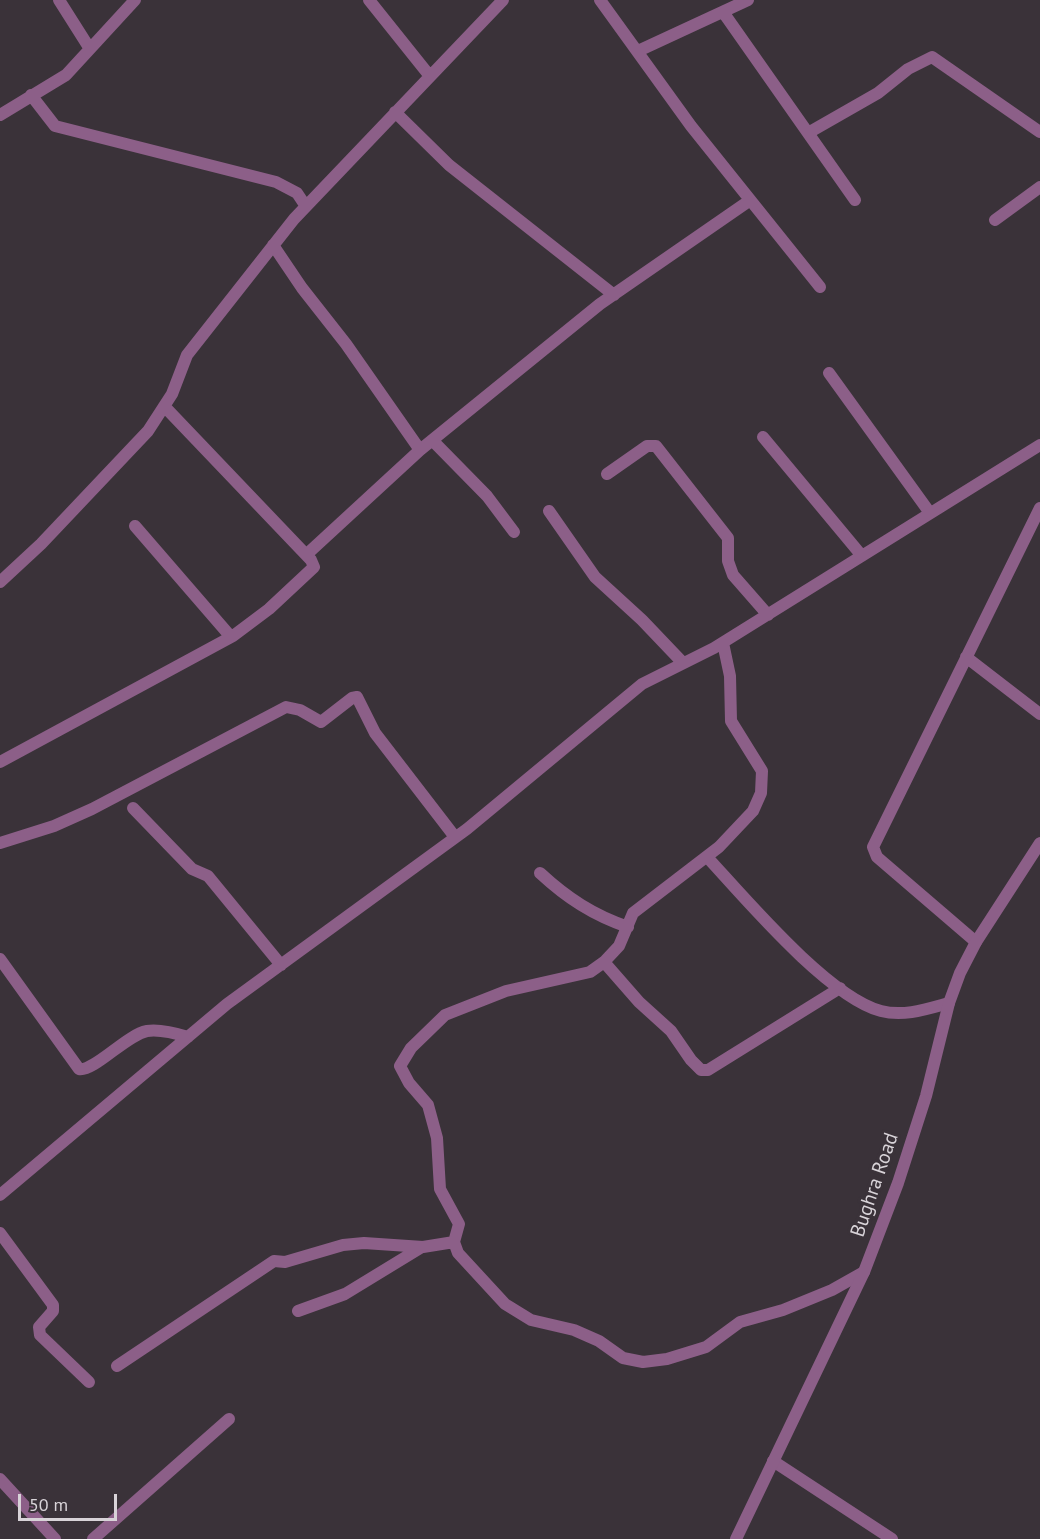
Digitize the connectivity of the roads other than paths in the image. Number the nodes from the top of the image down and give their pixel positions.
1 (59, 0) edge
2 (135, 0) edge
3 (369, 0) edge
4 (503, 0) edge
5 (600, 0) edge
6 (748, 0) edge
7 (723, 12) junction
8 (90, 49) junction
9 (638, 51) junction
10 (429, 75) junction
11 (31, 95) junction
12 (395, 112) junction
13 (0, 115) edge
14 (1040, 132) edge
15 (808, 133) junction
16 (1040, 187) edge
17 (855, 200) dead end
18 (749, 201) junction
19 (305, 205) junction
20 (994, 220) dead end
21 (273, 246) junction
22 (820, 287) dead end
23 (614, 294) junction
24 (829, 373) dead end
25 (164, 406) junction
26 (763, 437) dead end
27 (432, 440) junction
28 (1040, 445) edge
29 (420, 450) junction
30 (607, 474) dead end
31 (1040, 508) edge
32 (549, 511) dead end
33 (930, 513) junction
34 (135, 526) dead end
35 (514, 532) dead end
36 (306, 555) junction
37 (862, 556) junction
38 (0, 582) edge
39 (768, 615) junction
40 (231, 637) junction
41 (723, 643) junction
42 (966, 657) junction
43 (684, 663) junction
44 (1040, 714) edge
45 (0, 762) edge
46 (133, 808) dead end
47 (455, 837) junction
48 (0, 843) edge
49 (1040, 843) edge
50 (707, 857) junction
51 (540, 873) dead end
52 (628, 927) junction
53 (976, 942) junction
54 (0, 958) edge
55 (604, 962) junction
56 (281, 965) junction
57 (840, 988) junction
58 (949, 1003) junction
59 (188, 1037) junction
60 (0, 1195) edge
61 (0, 1233) edge
62 (454, 1242) junction
63 (423, 1247) junction
64 (864, 1272) junction
65 (298, 1311) dead end
66 (117, 1366) dead end
67 (89, 1382) dead end
68 (229, 1419) dead end
69 (773, 1461) junction
70 (0, 1479) edge
71 (55, 1539) edge
72 (93, 1539) edge
73 (736, 1539) edge
74 (892, 1539) edge

1 - 8 street
2 - 8 street
3 - 10 street
4 - 10 street
5 - 9 street
6 - 7 street
7 - 9 street
7 - 15 street
8 - 11 street
9 - 18 street
10 - 12 street
11 - 13 street
11 - 19 street
12 - 19 street
12 - 23 street
14 - 15 street
15 - 17 street
16 - 20 street
18 - 22 street
18 - 23 street
19 - 21 street
21 - 25 street
21 - 29 street
23 - 27 street
24 - 33 street
25 - 36 street
25 - 38 street
26 - 37 street
27 - 29 street
27 - 35 street
28 - 33 street
29 - 36 street
30 - 39 street
31 - 42 street
32 - 43 street
33 - 37 street
34 - 40 street
36 - 40 street
37 - 39 street
39 - 41 street
40 - 45 street
41 - 43 street
41 - 50 street
42 - 44 street
42 - 53 street
43 - 47 street
46 - 56 street
47 - 48 street
47 - 56 street
49 - 53 street, Bughra Road
50 - 52 street
50 - 57 street
51 - 52 street
52 - 55 street
53 - 58 street, Bughra Road
54 - 59 street
55 - 57 street
55 - 62 street
56 - 59 street
57 - 58 street
58 - 64 street, Bughra Road
59 - 60 street
61 - 67 street
62 - 63 street
62 - 64 street
63 - 65 street
63 - 66 street
64 - 69 street, Bughra Road
68 - 72 street
69 - 73 street, Bughra Road
69 - 74 street
70 - 71 street

